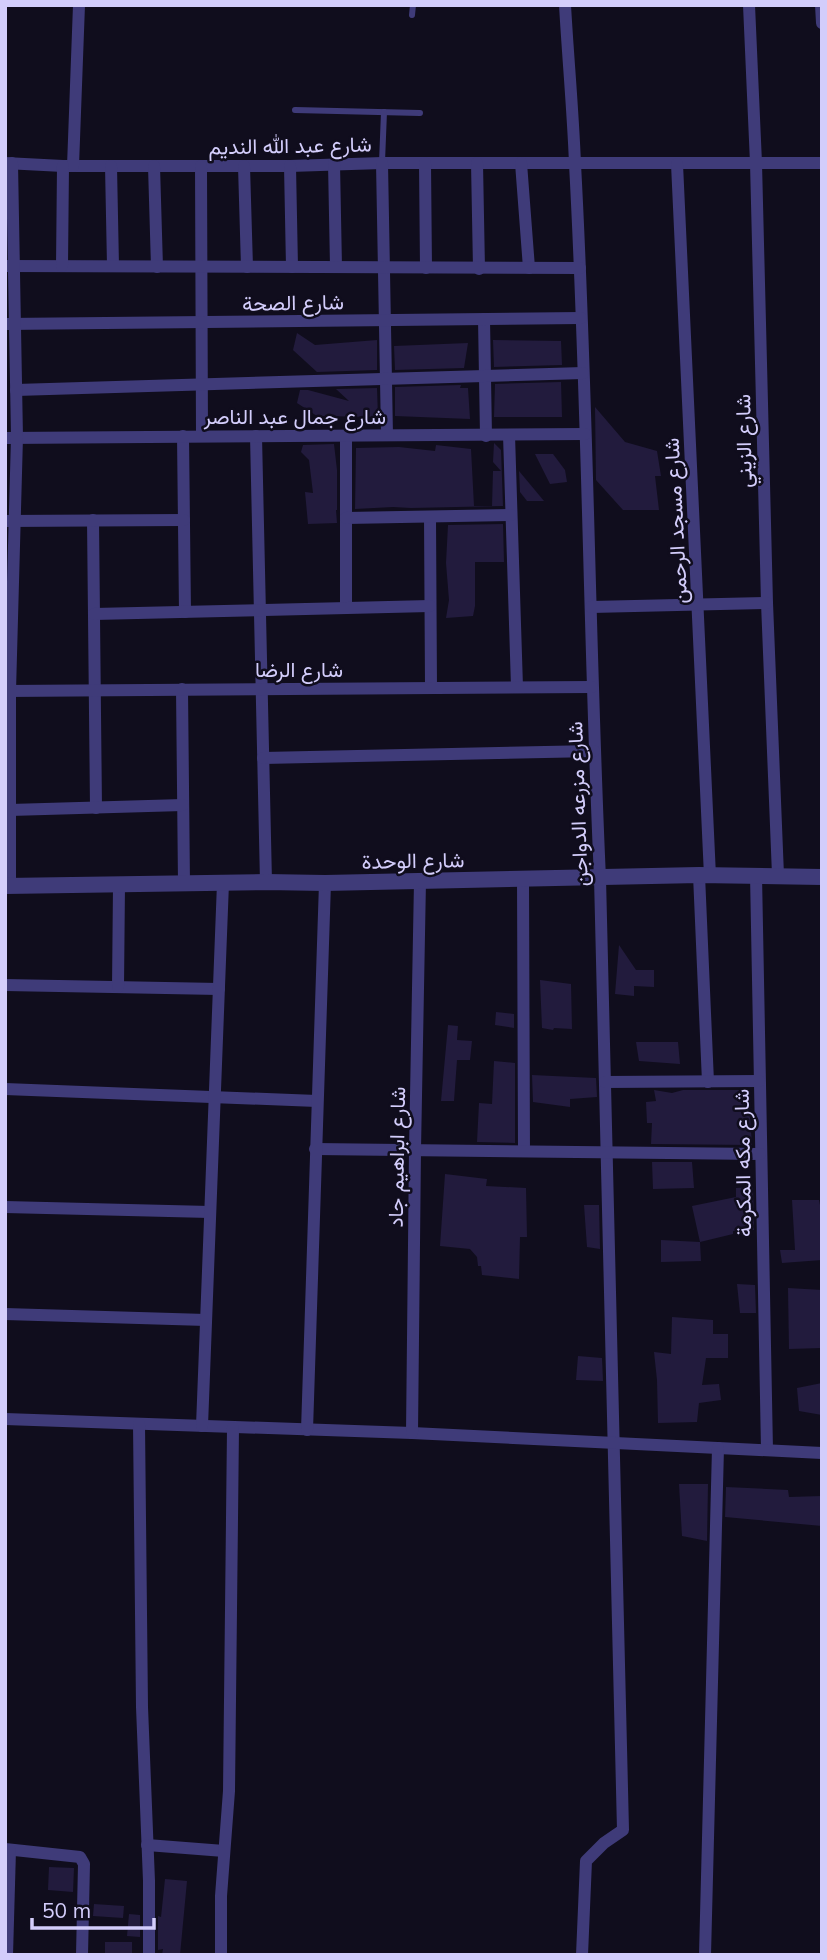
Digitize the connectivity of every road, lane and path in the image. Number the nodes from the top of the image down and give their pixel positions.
1 (79, 5) edge
2 (413, 5) edge
3 (565, 5) edge
4 (749, 5) edge
5 (821, 5) edge
6 (412, 15) dead end
7 (822, 23) edge
8 (295, 110) dead end
9 (384, 112) junction
10 (420, 113) dead end
11 (575, 162) junction
12 (9, 163) edge
13 (334, 163) junction
14 (382, 163) junction
15 (425, 163) junction
16 (477, 163) junction
17 (521, 163) junction
18 (755, 163) junction
19 (822, 163) edge
20 (677, 164) junction
21 (68, 166) junction
22 (111, 166) junction
23 (154, 166) junction
24 (201, 166) junction
25 (244, 166) junction
26 (290, 166) junction
27 (9, 216) edge
28 (10, 266) edge
29 (62, 266) junction
30 (113, 266) junction
31 (201, 266) junction
32 (158, 267) junction
33 (247, 267) junction
34 (292, 267) junction
35 (336, 267) junction
36 (384, 267) junction
37 (426, 268) junction
38 (528, 268) junction
39 (580, 268) junction
40 (479, 269) junction
41 (581, 318) junction
42 (484, 319) junction
43 (385, 320) junction
44 (201, 322) junction
45 (10, 324) edge
46 (583, 373) junction
47 (485, 376) junction
48 (386, 378) junction
49 (201, 384) junction
50 (16, 390) junction
51 (584, 434) junction
52 (346, 435) junction
53 (387, 435) junction
54 (509, 435) junction
55 (183, 436) junction
56 (202, 436) junction
57 (256, 436) junction
58 (486, 436) junction
59 (11, 438) edge
60 (511, 515) junction
61 (430, 517) junction
62 (346, 518) junction
63 (93, 520) junction
64 (184, 520) junction
65 (10, 521) edge
66 (766, 603) junction
67 (698, 605) junction
68 (430, 606) junction
69 (591, 607) junction
70 (346, 608) junction
71 (260, 610) junction
72 (186, 612) junction
73 (94, 614) junction
74 (517, 687) junction
75 (592, 687) junction
76 (430, 688) junction
77 (182, 689) junction
78 (262, 689) junction
79 (94, 690) junction
80 (8, 691) edge
81 (594, 751) junction
82 (263, 758) junction
83 (8, 790) edge
84 (183, 805) junction
85 (96, 808) junction
86 (10, 810) junction
87 (705, 875) junction
88 (756, 875) junction
89 (778, 875) junction
90 (822, 877) edge
91 (600, 878) junction
92 (523, 879) junction
93 (421, 881) junction
94 (266, 882) junction
95 (223, 883) junction
96 (325, 883) junction
97 (184, 884) junction
98 (119, 885) junction
99 (8, 886) edge
100 (5, 985) edge
101 (118, 987) junction
102 (219, 989) junction
103 (605, 1082) junction
104 (708, 1082) junction
105 (759, 1082) junction
106 (5, 1089) edge
107 (214, 1097) junction
108 (317, 1101) junction
109 (315, 1149) junction
110 (415, 1150) junction
111 (524, 1151) junction
112 (607, 1152) junction
113 (760, 1154) junction
114 (5, 1207) edge
115 (210, 1212) junction
116 (5, 1314) edge
117 (206, 1320) junction
118 (5, 1419) edge
119 (139, 1424) junction
120 (202, 1426) junction
121 (233, 1427) junction
122 (307, 1430) junction
123 (412, 1433) junction
124 (613, 1444) junction
125 (718, 1448) junction
126 (767, 1450) junction
127 (822, 1453) edge
128 (148, 1845) junction
129 (8, 1849) edge
130 (224, 1851) junction
131 (7, 1955) edge
132 (82, 1955) edge
133 (149, 1955) edge
134 (221, 1955) edge
135 (582, 1955) edge
136 (705, 1955) edge

1 - 21 street
2 - 6 lane
3 - 11 street, شارع مزرعه الدواجن
4 - 18 street, شارع الزيني
5 - 7 street
8 - 9 lane
9 - 10 lane
9 - 14 lane
11 - 17 street, شارع عبد الله النديم
11 - 20 street, شارع عبد الله النديم
11 - 39 street, شارع مزرعه الدواجن
12 - 21 street, شارع عبد الله النديم
12 - 27 street
13 - 14 street, شارع عبد الله النديم
13 - 26 street, شارع عبد الله النديم
13 - 35 street
14 - 15 street, شارع عبد الله النديم
14 - 36 street
15 - 16 street, شارع عبد الله النديم
15 - 37 street
16 - 17 street, شارع عبد الله النديم
16 - 40 street
17 - 38 street
18 - 19 street, شارع عبد الله النديم
18 - 20 street, شارع عبد الله النديم
18 - 66 street, شارع الزيني
20 - 67 street, شارع مسجد الرحمن
21 - 22 street, شارع عبد الله النديم
21 - 29 street
22 - 23 street, شارع عبد الله النديم
22 - 30 street
23 - 24 street, شارع عبد الله النديم
23 - 32 street
24 - 25 street, شارع عبد الله النديم
24 - 31 street
25 - 26 street, شارع عبد الله النديم
25 - 33 street
26 - 34 street
27 - 28 street
28 - 29 street
28 - 45 street
29 - 30 street
30 - 32 street
31 - 32 street
31 - 33 street
31 - 44 street
33 - 34 street
34 - 35 street
35 - 36 street
36 - 37 street
36 - 43 street
37 - 40 street
38 - 39 street
38 - 40 street
39 - 41 street, شارع مزرعه الدواجن
41 - 42 street, شارع الصحة
41 - 46 street, شارع مزرعه الدواجن
42 - 43 street, شارع الصحة
42 - 47 street
43 - 44 street, شارع الصحة
43 - 48 street
44 - 45 street, شارع الصحة
44 - 49 street
45 - 50 street
46 - 47 street
46 - 51 street, شارع مزرعه الدواجن
47 - 48 street
47 - 58 street
48 - 49 street
48 - 53 street
49 - 50 street
49 - 56 street
50 - 59 street
51 - 54 street, شارع جمال عبد الناصر
51 - 69 street, شارع مزرعه الدواجن
52 - 53 street, شارع جمال عبد الناصر
52 - 57 street, شارع جمال عبد الناصر
52 - 62 street
53 - 58 street, شارع جمال عبد الناصر
54 - 58 street, شارع جمال عبد الناصر
54 - 60 street
55 - 56 street, شارع جمال عبد الناصر
55 - 59 street, شارع جمال عبد الناصر
55 - 64 street
56 - 57 street, شارع جمال عبد الناصر
57 - 71 street
59 - 65 street
60 - 61 street
60 - 74 street
61 - 62 street
61 - 68 street
62 - 70 street
63 - 64 street
63 - 65 street
63 - 73 street
64 - 72 street
65 - 80 street
66 - 67 street
66 - 89 street, شارع الزيني
67 - 69 street
67 - 87 street, شارع مسجد الرحمن
68 - 70 street
68 - 76 street
69 - 75 street, شارع مزرعه الدواجن
70 - 71 street
71 - 72 street
71 - 78 street
72 - 73 street
73 - 79 street
74 - 75 street, شارع الرضا
74 - 76 street, شارع الرضا
75 - 81 street, شارع مزرعه الدواجن
76 - 78 street, شارع الرضا
77 - 78 street, شارع الرضا
77 - 79 street, شارع الرضا
77 - 84 street
78 - 82 street
79 - 80 street, شارع الرضا
79 - 85 street
80 - 83 street
81 - 82 street
81 - 91 street, شارع مزرعه الدواجن
82 - 94 street
83 - 86 street
84 - 85 street
84 - 97 street
85 - 86 street
86 - 99 street
87 - 88 street, شارع الوحدة
87 - 91 street, شارع الوحدة
87 - 104 street, شارع مسجد الرحمن
88 - 89 street, شارع الوحدة
88 - 105 street, شارع مكه المكرمة
89 - 90 street, شارع الوحدة
91 - 92 street, شارع الوحدة
91 - 103 street, شارع مزرعه الدواجن
92 - 93 street, شارع الوحدة
92 - 111 street
93 - 96 street, شارع الوحدة
93 - 110 street, شارع ابراهيم جاد
94 - 95 street, شارع الوحدة
94 - 96 street, شارع الوحدة
95 - 97 street, شارع الوحدة
95 - 102 street
96 - 108 street
97 - 98 street, شارع الوحدة
98 - 99 street, شارع الوحدة
98 - 101 street
100 - 101 street
101 - 102 street
102 - 107 street
103 - 104 street
103 - 112 street, شارع مزرعه الدواجن
104 - 105 street
105 - 113 street, شارع مكه المكرمة
106 - 107 street
107 - 108 street
107 - 115 street
108 - 109 street
109 - 110 street
109 - 122 street
110 - 111 street
110 - 123 street, شارع ابراهيم جاد
111 - 112 street
112 - 113 street
112 - 124 street, شارع مزرعه الدواجن
113 - 126 street, شارع مكه المكرمة
114 - 115 street
115 - 117 street
116 - 117 street
117 - 120 street
118 - 119 street
119 - 120 street
119 - 128 street
120 - 121 street
121 - 122 street
121 - 130 street
122 - 123 street
123 - 124 street
124 - 125 street
124 - 135 street, شارع مزرعه الدواجن
125 - 126 street
125 - 136 street
126 - 127 street
128 - 130 street
128 - 133 street
129 - 131 street
129 - 132 street
130 - 134 street

